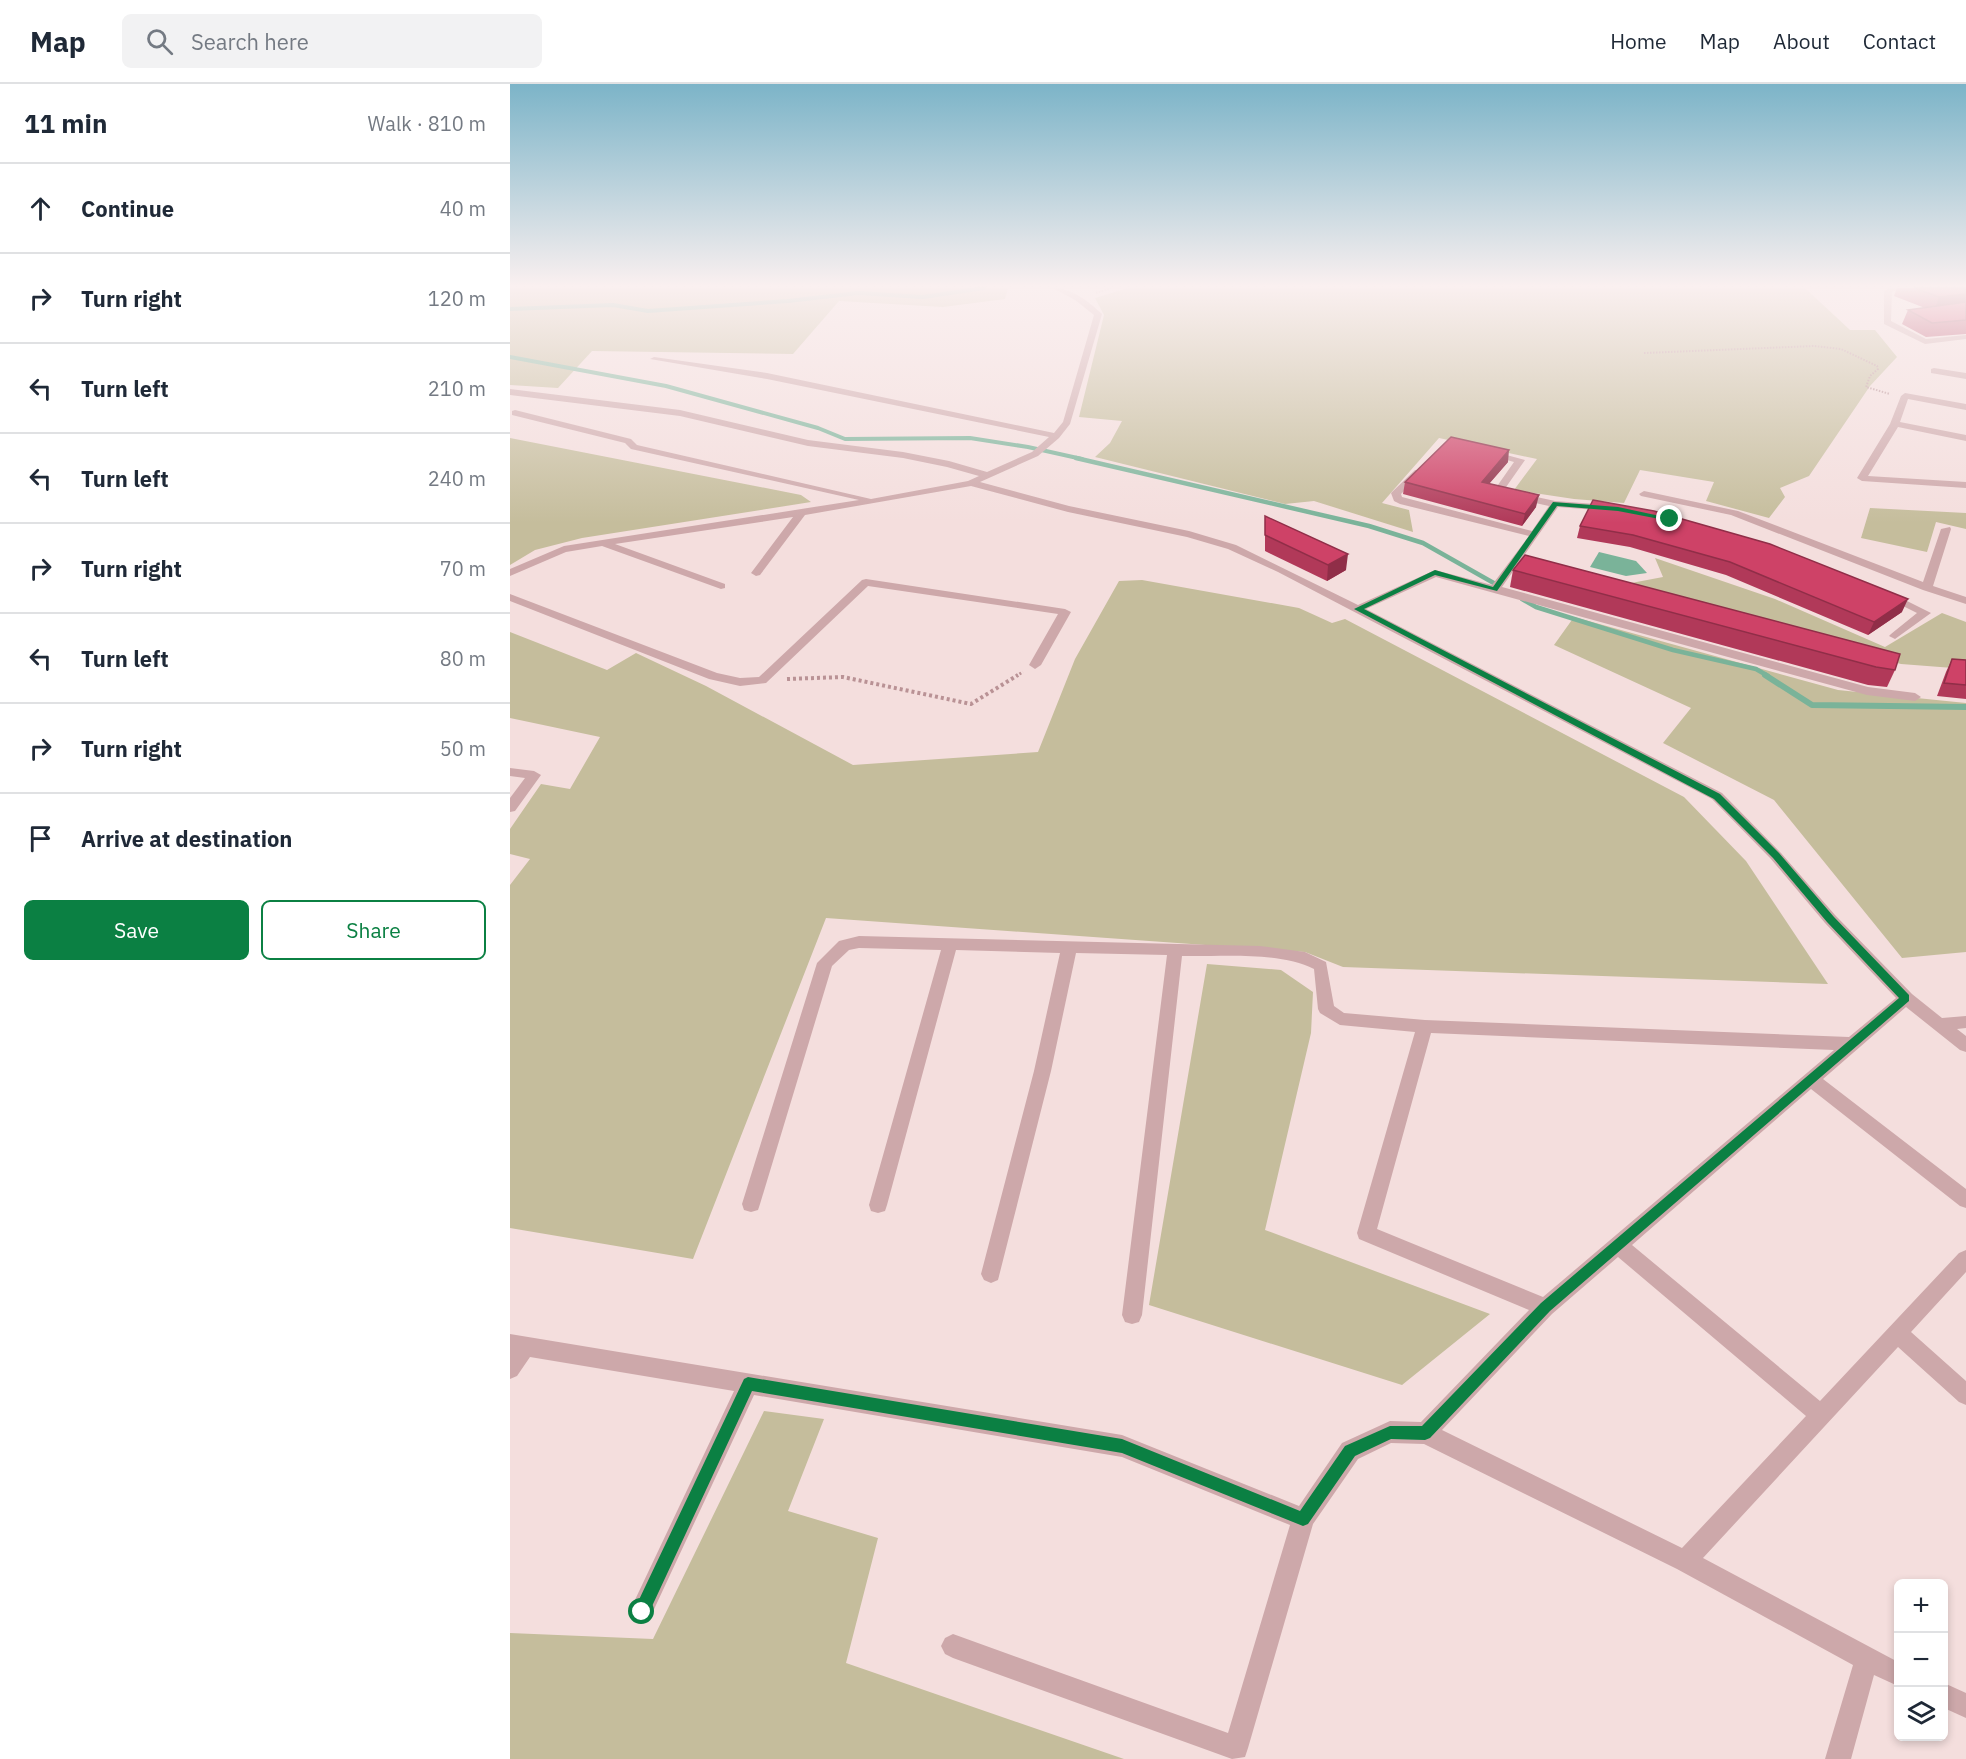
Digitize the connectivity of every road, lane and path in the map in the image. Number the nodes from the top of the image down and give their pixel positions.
1 (702, 366) edge
2 (1083, 366) edge
3 (1877, 366) edge
4 (1934, 371) dead end
5 (1966, 376) edge
6 (510, 392) edge
7 (1905, 396) junction
8 (1966, 407) edge
9 (515, 413) dead end
10 (1895, 424) junction
11 (1056, 436) junction
12 (1966, 438) edge
13 (1478, 450) edge
14 (1422, 468) edge
15 (989, 476) junction
16 (971, 483) junction
17 (1966, 485) edge
18 (1644, 494) dead end
19 (875, 501) junction
20 (1555, 504) junction
21 (1618, 509) edge
22 (802, 512) junction
23 (1946, 529) dead end
24 (1535, 535) junction
25 (602, 543) junction
26 (510, 573) edge
27 (756, 573) dead end
28 (721, 586) dead end
29 (1927, 588) junction
30 (1495, 589) junction
31 (1881, 592) edge
32 (510, 597) edge
33 (1966, 601) edge
34 (1358, 609) junction
35 (1895, 636) dead end
36 (1035, 665) joint
37 (762, 680) junction
38 (1915, 697) dead end
39 (510, 772) edge
40 (510, 808) edge
41 (949, 944) junction
42 (1069, 948) junction
43 (1175, 950) junction
44 (1906, 998) junction
45 (1966, 1022) edge
46 (1942, 1024) junction
47 (1425, 1026) junction
48 (1852, 1044) junction
49 (1966, 1045) edge
50 (1810, 1080) junction
51 (1966, 1200) edge
52 (751, 1204) dead end
53 (878, 1204) dead end
54 (1618, 1245) junction
55 (1966, 1259) edge
56 (991, 1274) dead end
57 (1545, 1307) junction
58 (1132, 1316) dead end
59 (1897, 1333) junction
60 (517, 1346) edge
61 (510, 1369) edge
62 (748, 1384) junction
63 (1966, 1395) edge
64 (1821, 1415) junction
65 (1425, 1433) junction
66 (1303, 1519) junction
67 (1685, 1561) junction
68 (642, 1612) dead end
69 (953, 1646) dead end
70 (1867, 1659) junction
71 (1894, 1672) edge
72 (1948, 1697) edge
73 (1966, 1706) edge
74 (1838, 1759) edge

1 - 11 street
2 - 11 street
3 - 7 path
4 - 5 street
6 - 15 street
7 - 8 street
7 - 10 street
9 - 19 street
10 - 12 street
10 - 17 street
11 - 15 street
13 - 20 street
14 - 24 street
15 - 16 street
16 - 19 street
16 - 34 street
18 - 29 street
19 - 22 street
20 - 21 street
20 - 24 street
22 - 25 street
22 - 27 street
23 - 29 street
24 - 30 street
25 - 26 street
25 - 28 street
29 - 33 street
30 - 34 street
30 - 38 street
31 - 35 street
32 - 37 street
34 - 44 street
36 - 37 path
36 - 37 street
39 - 40 street
41 - 42 street
41 - 52 street
41 - 53 street
42 - 43 street
42 - 56 street
43 - 47 street
43 - 58 street
44 - 46 street
44 - 48 street
45 - 46 street
46 - 49 street
47 - 48 street
47 - 57 street
48 - 50 street
50 - 51 street
50 - 54 street
54 - 57 street
54 - 64 street
55 - 59 street
57 - 65 street
59 - 63 street
59 - 64 street
60 - 61 street
60 - 62 street
62 - 66 street
62 - 68 street
64 - 67 street
65 - 66 street
65 - 67 street
66 - 69 street
67 - 70 street
70 - 71 street
70 - 74 street
72 - 73 street

